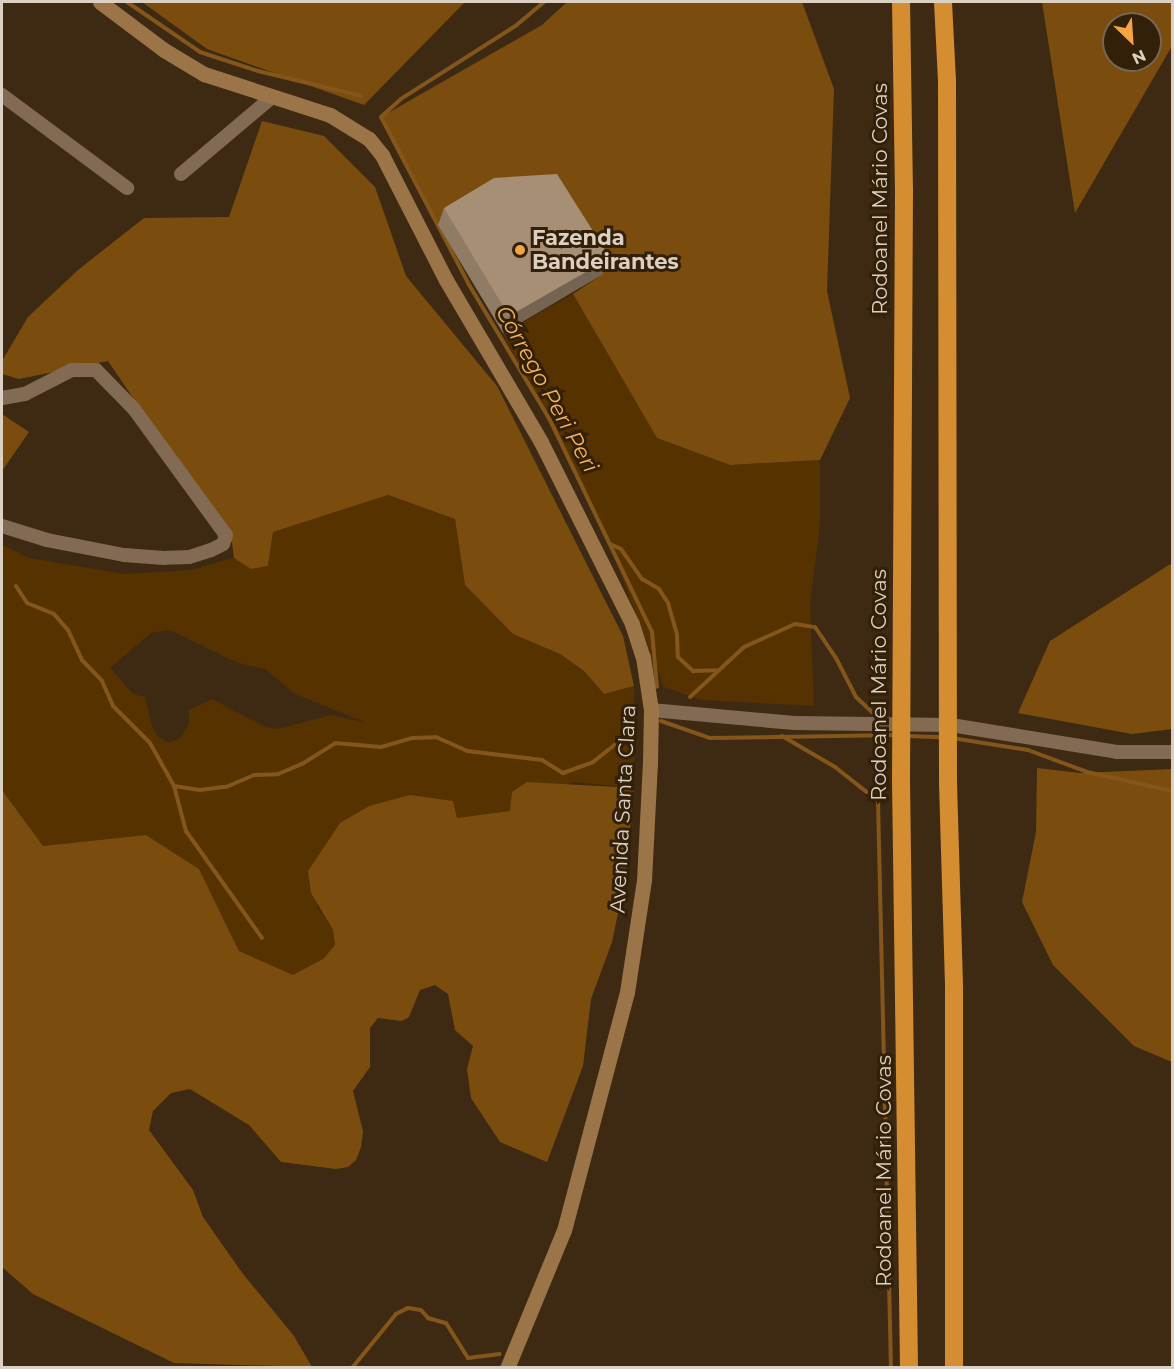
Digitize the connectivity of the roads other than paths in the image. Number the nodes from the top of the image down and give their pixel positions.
1 (100, 2) edge
2 (900, 2) edge
3 (943, 2) edge
4 (2, 96) edge
5 (272, 97) junction
6 (181, 174) dead end
7 (127, 188) dead end
8 (2, 398) edge
9 (2, 526) edge
10 (651, 710) junction
11 (1173, 752) edge
12 (507, 1368) edge
13 (909, 1368) edge
14 (954, 1368) edge

1 - 5 street, Avenida Santa Clara
2 - 13 highway, Rodoanel Mário Covas
3 - 14 highway
4 - 7 street
5 - 6 street
5 - 10 street, Avenida Santa Clara
8 - 9 street
10 - 11 street
10 - 12 street, Avenida Santa Clara

